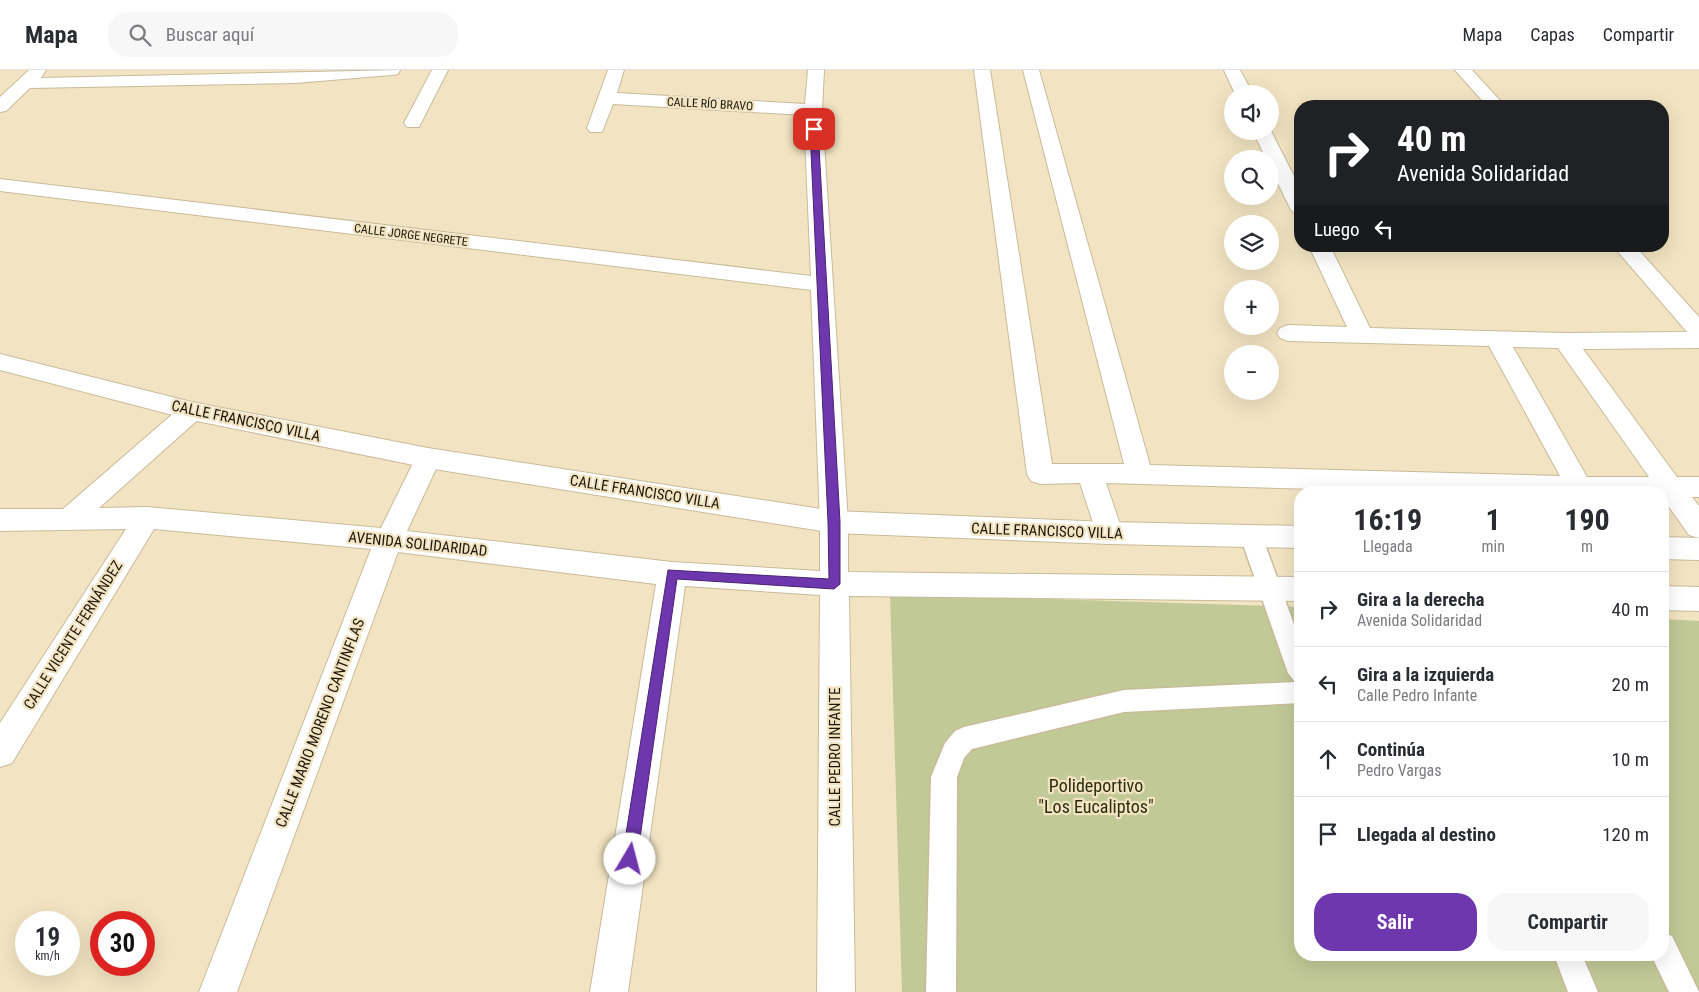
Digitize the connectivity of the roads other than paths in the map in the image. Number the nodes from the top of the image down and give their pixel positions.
1 (39, 70) edge
2 (392, 70) edge
3 (440, 70) edge
4 (616, 70) edge
5 (816, 70) edge
6 (982, 70) edge
7 (1030, 70) edge
8 (1232, 70) edge
9 (1463, 70) edge
10 (26, 84) junction
11 (1240, 85) edge
12 (607, 98) junction
13 (1490, 100) edge
14 (0, 107) edge
15 (813, 110) junction
16 (413, 123) dead end
17 (596, 128) dead end
18 (1266, 140) edge
19 (0, 186) edge
20 (1294, 196) edge
21 (1322, 252) edge
22 (1628, 252) edge
23 (822, 284) junction
24 (1699, 330) edge
25 (1288, 333) dead end
26 (1362, 335) junction
27 (1497, 339) junction
28 (1699, 340) edge
29 (1565, 341) junction
30 (0, 362) edge
31 (192, 411) junction
32 (428, 458) junction
33 (1090, 473) junction
34 (1140, 476) junction
35 (1579, 486) junction
36 (1668, 486) joint
37 (1669, 486) edge
38 (1669, 487) edge
39 (1699, 487) edge
40 (70, 518) junction
41 (147, 518) junction
42 (0, 520) edge
43 (834, 522) junction
44 (1699, 527) edge
45 (1109, 534) junction
46 (1251, 536) junction
47 (1294, 538) edge
48 (389, 540) junction
49 (1669, 548) edge
50 (1699, 549) edge
51 (672, 574) junction
52 (834, 584) junction
53 (1268, 589) junction
54 (1294, 589) edge
55 (1669, 598) edge
56 (1699, 599) edge
57 (1294, 655) edge
58 (1294, 692) edge
59 (0, 752) edge
60 (1669, 960) edge
61 (1570, 961) edge
62 (218, 992) edge
63 (610, 992) edge
64 (836, 992) edge
65 (941, 992) edge
66 (1583, 992) edge
67 (1685, 992) edge

1 - 10 street
2 - 10 street
3 - 16 street
4 - 12 street
5 - 15 street, CALLE PEDRO INFANTE
6 - 33 street
7 - 34 street
8 - 11 street
9 - 13 street
10 - 14 street
12 - 15 street, CALLE RÍO BRAVO
12 - 17 street
15 - 23 street, CALLE PEDRO INFANTE
18 - 20 street
19 - 23 street, CALLE JORGE NEGRETE
21 - 26 street
22 - 24 street
23 - 43 street, CALLE PEDRO INFANTE
25 - 26 street
26 - 27 street
27 - 29 street
27 - 35 street
28 - 29 street
29 - 36 street
30 - 31 street, CALLE FRANCISCO VILLA
31 - 32 street, CALLE FRANCISCO VILLA
31 - 40 street
32 - 43 street, CALLE FRANCISCO VILLA
32 - 48 street, CALLE MARIO MORENO CANTINFLAS
33 - 34 street
33 - 45 street
34 - 35 street
35 - 36 street
37 - 39 street
38 - 44 street
40 - 41 street, AVENIDA SOLIDARIDAD
40 - 42 street, AVENIDA SOLIDARIDAD
41 - 48 street, AVENIDA SOLIDARIDAD
41 - 59 street, CALLE VICENTE FERNÁNDEZ
43 - 45 street, CALLE FRANCISCO VILLA
43 - 52 street, CALLE PEDRO INFANTE
45 - 46 street, CALLE FRANCISCO VILLA
46 - 47 street, CALLE FRANCISCO VILLA
46 - 53 lane
48 - 51 street, AVENIDA SOLIDARIDAD
48 - 62 street, CALLE MARIO MORENO CANTINFLAS
49 - 50 street
51 - 52 street, AVENIDA SOLIDARIDAD
51 - 63 street
52 - 53 street, AVENIDA SOLIDARIDAD
52 - 64 street, CALLE PEDRO INFANTE
53 - 54 street, AVENIDA SOLIDARIDAD
53 - 57 lane
55 - 56 street
58 - 65 lane
60 - 67 lane
61 - 66 lane

